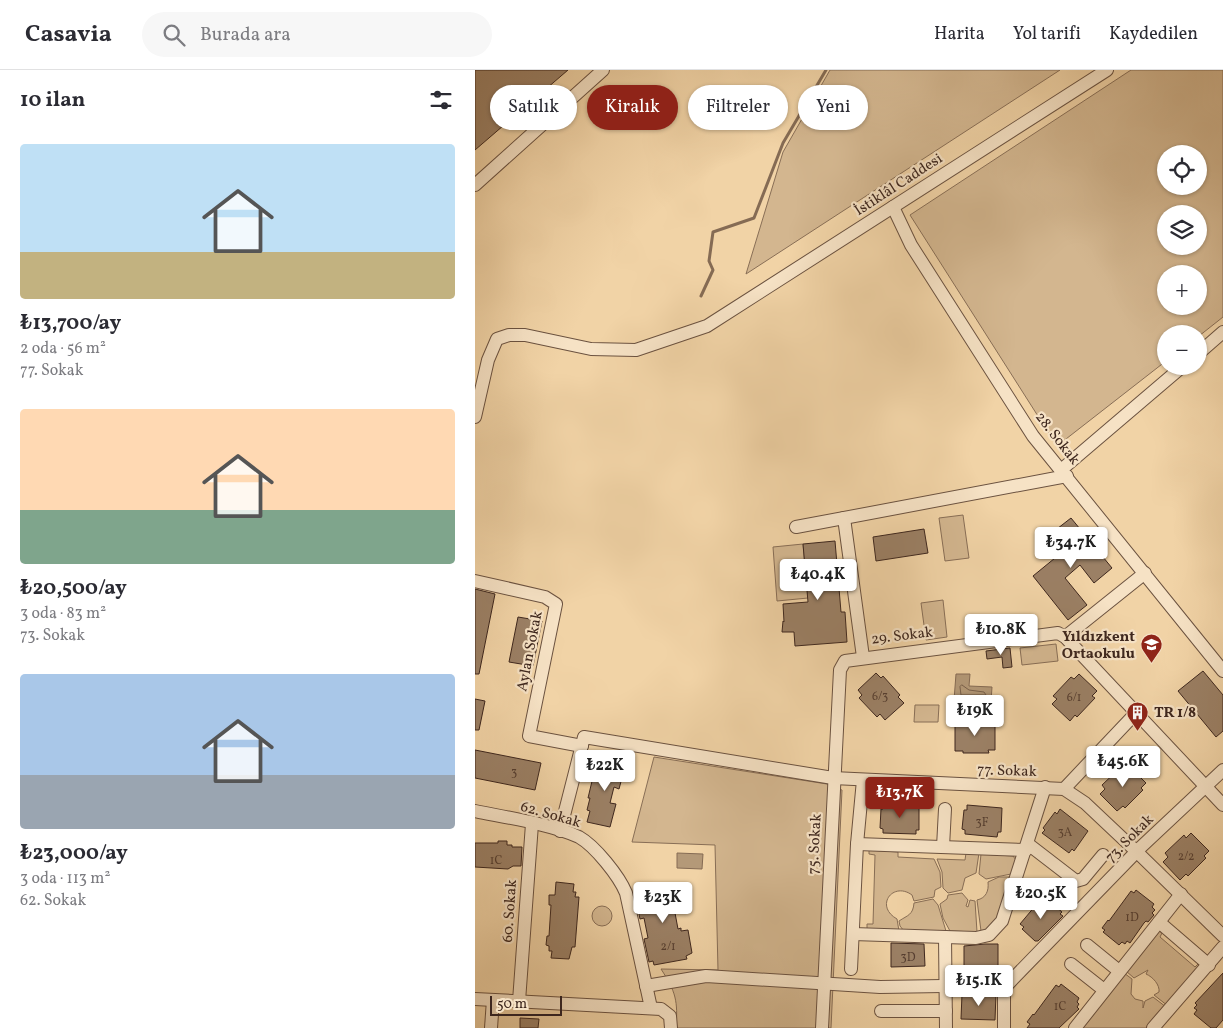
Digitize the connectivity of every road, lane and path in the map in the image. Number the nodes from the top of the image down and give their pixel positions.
1 (603, 70) edge
2 (1107, 70) edge
3 (475, 185) edge
4 (893, 207) junction
5 (1223, 332) edge
6 (1207, 346) edge
7 (1173, 375) edge
8 (475, 417) edge
9 (1064, 473) junction
10 (844, 518) junction
11 (796, 527) dead end
12 (1145, 573) junction
13 (475, 581) edge
14 (1065, 637) junction
15 (863, 657) junction
16 (843, 663) joint
17 (1223, 671) edge
18 (1135, 714) junction
19 (583, 741) junction
20 (1223, 770) edge
21 (833, 778) junction
22 (863, 780) junction
23 (1206, 785) junction
24 (1045, 788) junction
25 (1064, 789) junction
26 (1223, 806) edge
27 (945, 809) dead end
28 (475, 811) edge
29 (532, 824) junction
30 (560, 831) junction
31 (857, 844) junction
32 (943, 847) junction
33 (1027, 847) junction
34 (1137, 852) junction
35 (1103, 855) dead end
36 (1181, 894) junction
37 (1159, 922) junction
38 (853, 934) junction
39 (1223, 936) edge
40 (945, 937) junction
41 (1087, 945) dead end
42 (1223, 947) edge
43 (1071, 964) dead end
44 (1209, 965) junction
45 (851, 969) dead end
46 (1119, 972) junction
47 (823, 983) junction
48 (1007, 985) junction
49 (646, 986) junction
50 (945, 986) junction
51 (1104, 990) junction
52 (475, 1000) edge
53 (493, 1000) junction
54 (519, 1001) junction
55 (651, 1008) junction
56 (881, 1011) dead end
57 (946, 1011) junction
58 (491, 1028) edge
59 (671, 1028) edge
60 (822, 1028) edge
61 (946, 1028) edge
62 (1004, 1028) edge
63 (1075, 1028) edge
64 (1153, 1028) edge

1 - 3 street
2 - 4 street, İstiklâl Caddesi
4 - 8 street, İstiklâl Caddesi
4 - 9 street, 28. Sokak
5 - 6 street
7 - 9 street
9 - 10 street
9 - 12 street, 28. Sokak
10 - 11 street
10 - 15 street
12 - 14 street
12 - 17 street, 28. Sokak
13 - 19 street, Aylan Sokak
14 - 15 street, 29. Sokak
14 - 18 street
15 - 16 street, 29. Sokak
16 - 21 street, 75. Sokak
18 - 23 street
18 - 25 street
19 - 21 street, 77. Sokak
19 - 30 street
20 - 23 street, 73. Sokak
21 - 22 street, 77. Sokak
21 - 47 street, 75. Sokak
22 - 24 street, 77. Sokak
22 - 31 street
23 - 26 street
23 - 34 street, 73. Sokak
24 - 25 street, 77. Sokak
24 - 33 street
25 - 34 street
27 - 32 street
28 - 29 street, 62. Sokak
29 - 30 street, 62. Sokak
29 - 54 street, 60. Sokak
30 - 49 street, 62. Sokak
31 - 32 street
31 - 38 street
32 - 33 street
33 - 35 street
33 - 40 street
34 - 36 street
34 - 48 street, 73. Sokak
36 - 37 street
36 - 39 street
37 - 44 street
37 - 46 street
38 - 40 street
38 - 45 street
40 - 50 street
41 - 46 street
42 - 44 street
43 - 51 street
44 - 64 street
46 - 51 street
47 - 49 street
47 - 50 street
47 - 60 street, 75. Sokak
48 - 50 street
48 - 62 street
49 - 55 street, 62. Sokak
50 - 57 street
51 - 63 street
52 - 53 street
53 - 54 street
53 - 58 street
54 - 55 street
55 - 59 street
56 - 57 street
57 - 61 street

